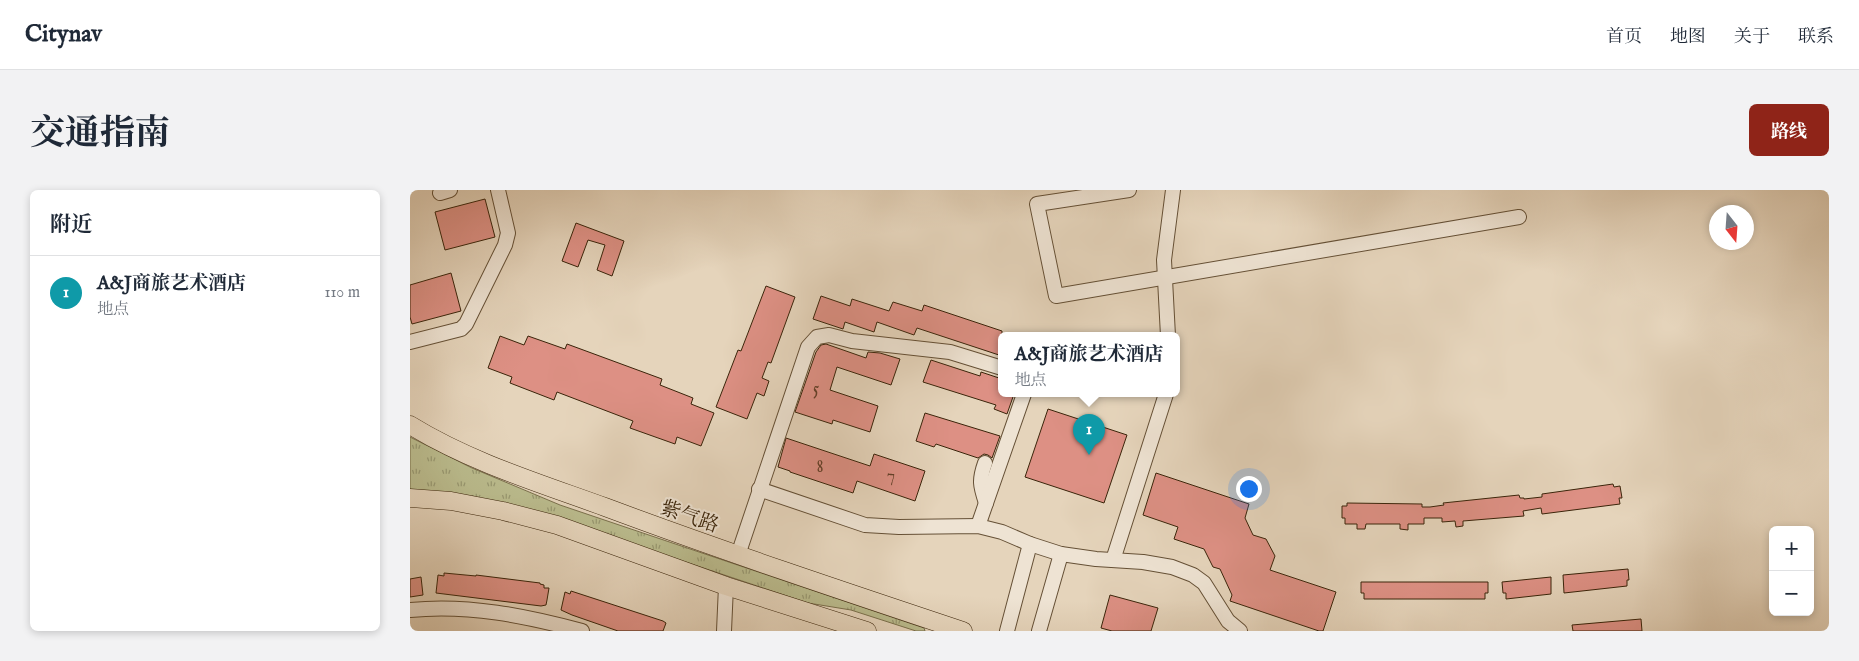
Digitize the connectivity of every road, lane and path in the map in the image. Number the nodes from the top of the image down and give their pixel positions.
1 (498, 190) edge
2 (1129, 190) edge
3 (1173, 190) edge
4 (1519, 217) dead end
5 (1165, 278) junction
6 (1168, 332) edge
7 (410, 342) edge
8 (998, 367) edge
9 (1023, 397) edge
10 (1165, 397) edge
11 (410, 424) edge
12 (986, 463) dead end
13 (759, 489) junction
14 (410, 498) edge
15 (986, 503) junction
16 (978, 526) junction
17 (1030, 544) junction
18 (1061, 554) junction
19 (738, 555) junction
20 (1113, 560) junction
21 (726, 586) junction
22 (410, 610) edge
23 (926, 624) edge
24 (582, 631) edge
25 (724, 631) edge
26 (868, 631) edge
27 (963, 631) edge
28 (1006, 631) edge
29 (1039, 631) edge
30 (1240, 631) edge

1 - 7 street
2 - 5 street
3 - 5 street
4 - 5 street
5 - 6 street
8 - 13 street
9 - 15 street
10 - 20 street
11 - 19 main road, 紫气路
12 - 15 street
13 - 16 street
13 - 19 street
14 - 21 main road
15 - 16 street
16 - 17 street
17 - 18 street
17 - 28 street
18 - 20 street
18 - 29 street
19 - 23 main road, 紫气路
20 - 30 street
21 - 25 street
21 - 26 main road
22 - 24 street
23 - 27 main road, 紫气路

